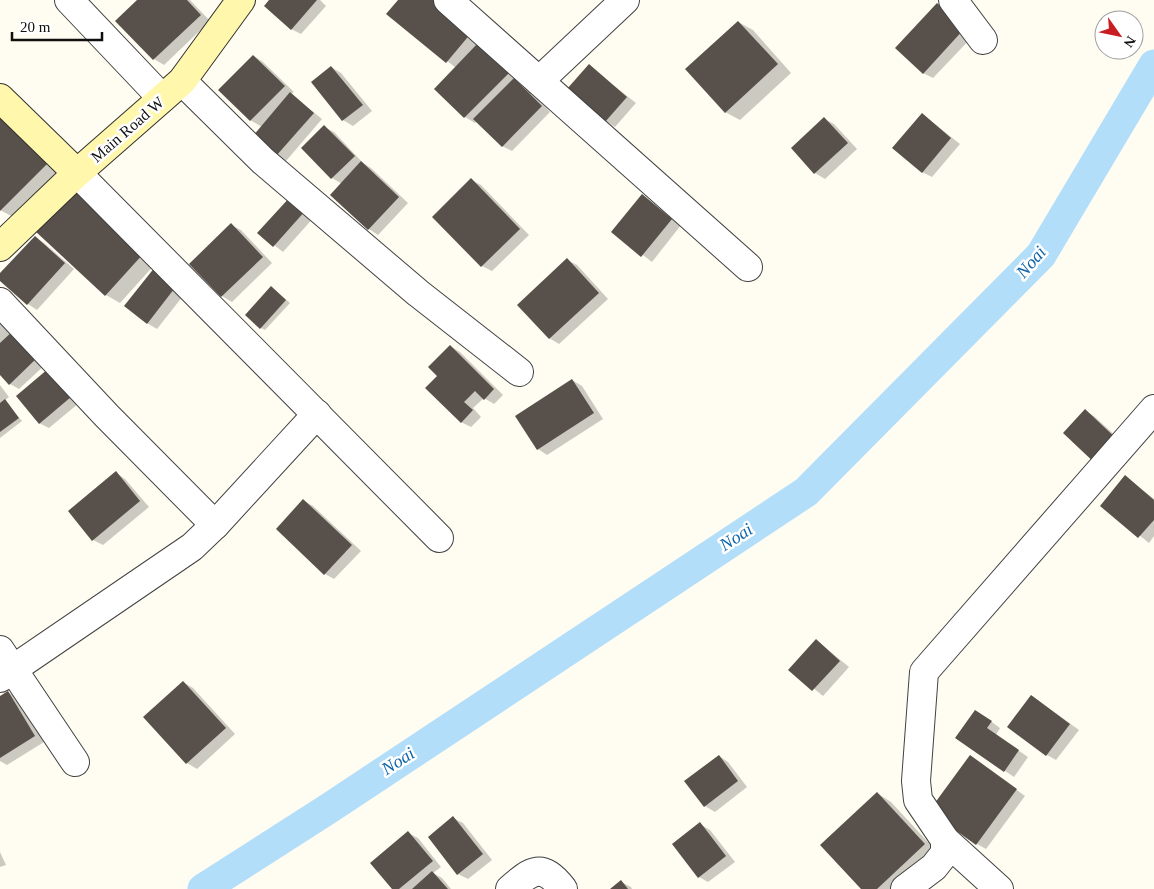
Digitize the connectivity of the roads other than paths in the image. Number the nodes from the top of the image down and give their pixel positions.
1 (69, 0) edge
2 (241, 0) edge
3 (448, 0) edge
4 (625, 0) edge
5 (954, 0) edge
6 (983, 40) dead end
7 (539, 81) junction
8 (172, 90) junction
9 (0, 98) edge
10 (77, 174) junction
11 (0, 247) edge
12 (748, 267) dead end
13 (0, 302) edge
14 (519, 372) dead end
15 (1154, 409) edge
16 (317, 414) junction
17 (215, 526) junction
18 (439, 538) dead end
19 (5, 666) edge
20 (75, 762) dead end
21 (944, 840) junction
22 (510, 889) edge
23 (563, 889) edge
24 (905, 889) edge
25 (999, 889) edge

1 - 8 street
2 - 8 street, Main Road W
3 - 7 street
4 - 7 street
5 - 6 street
7 - 12 street
8 - 10 street, Main Road W
8 - 14 street
9 - 10 street
10 - 11 street, Main Road W
10 - 16 street
13 - 17 street
15 - 21 street
16 - 17 street
16 - 18 street
17 - 19 street
19 - 20 street
21 - 24 street
21 - 25 street
22 - 23 street

